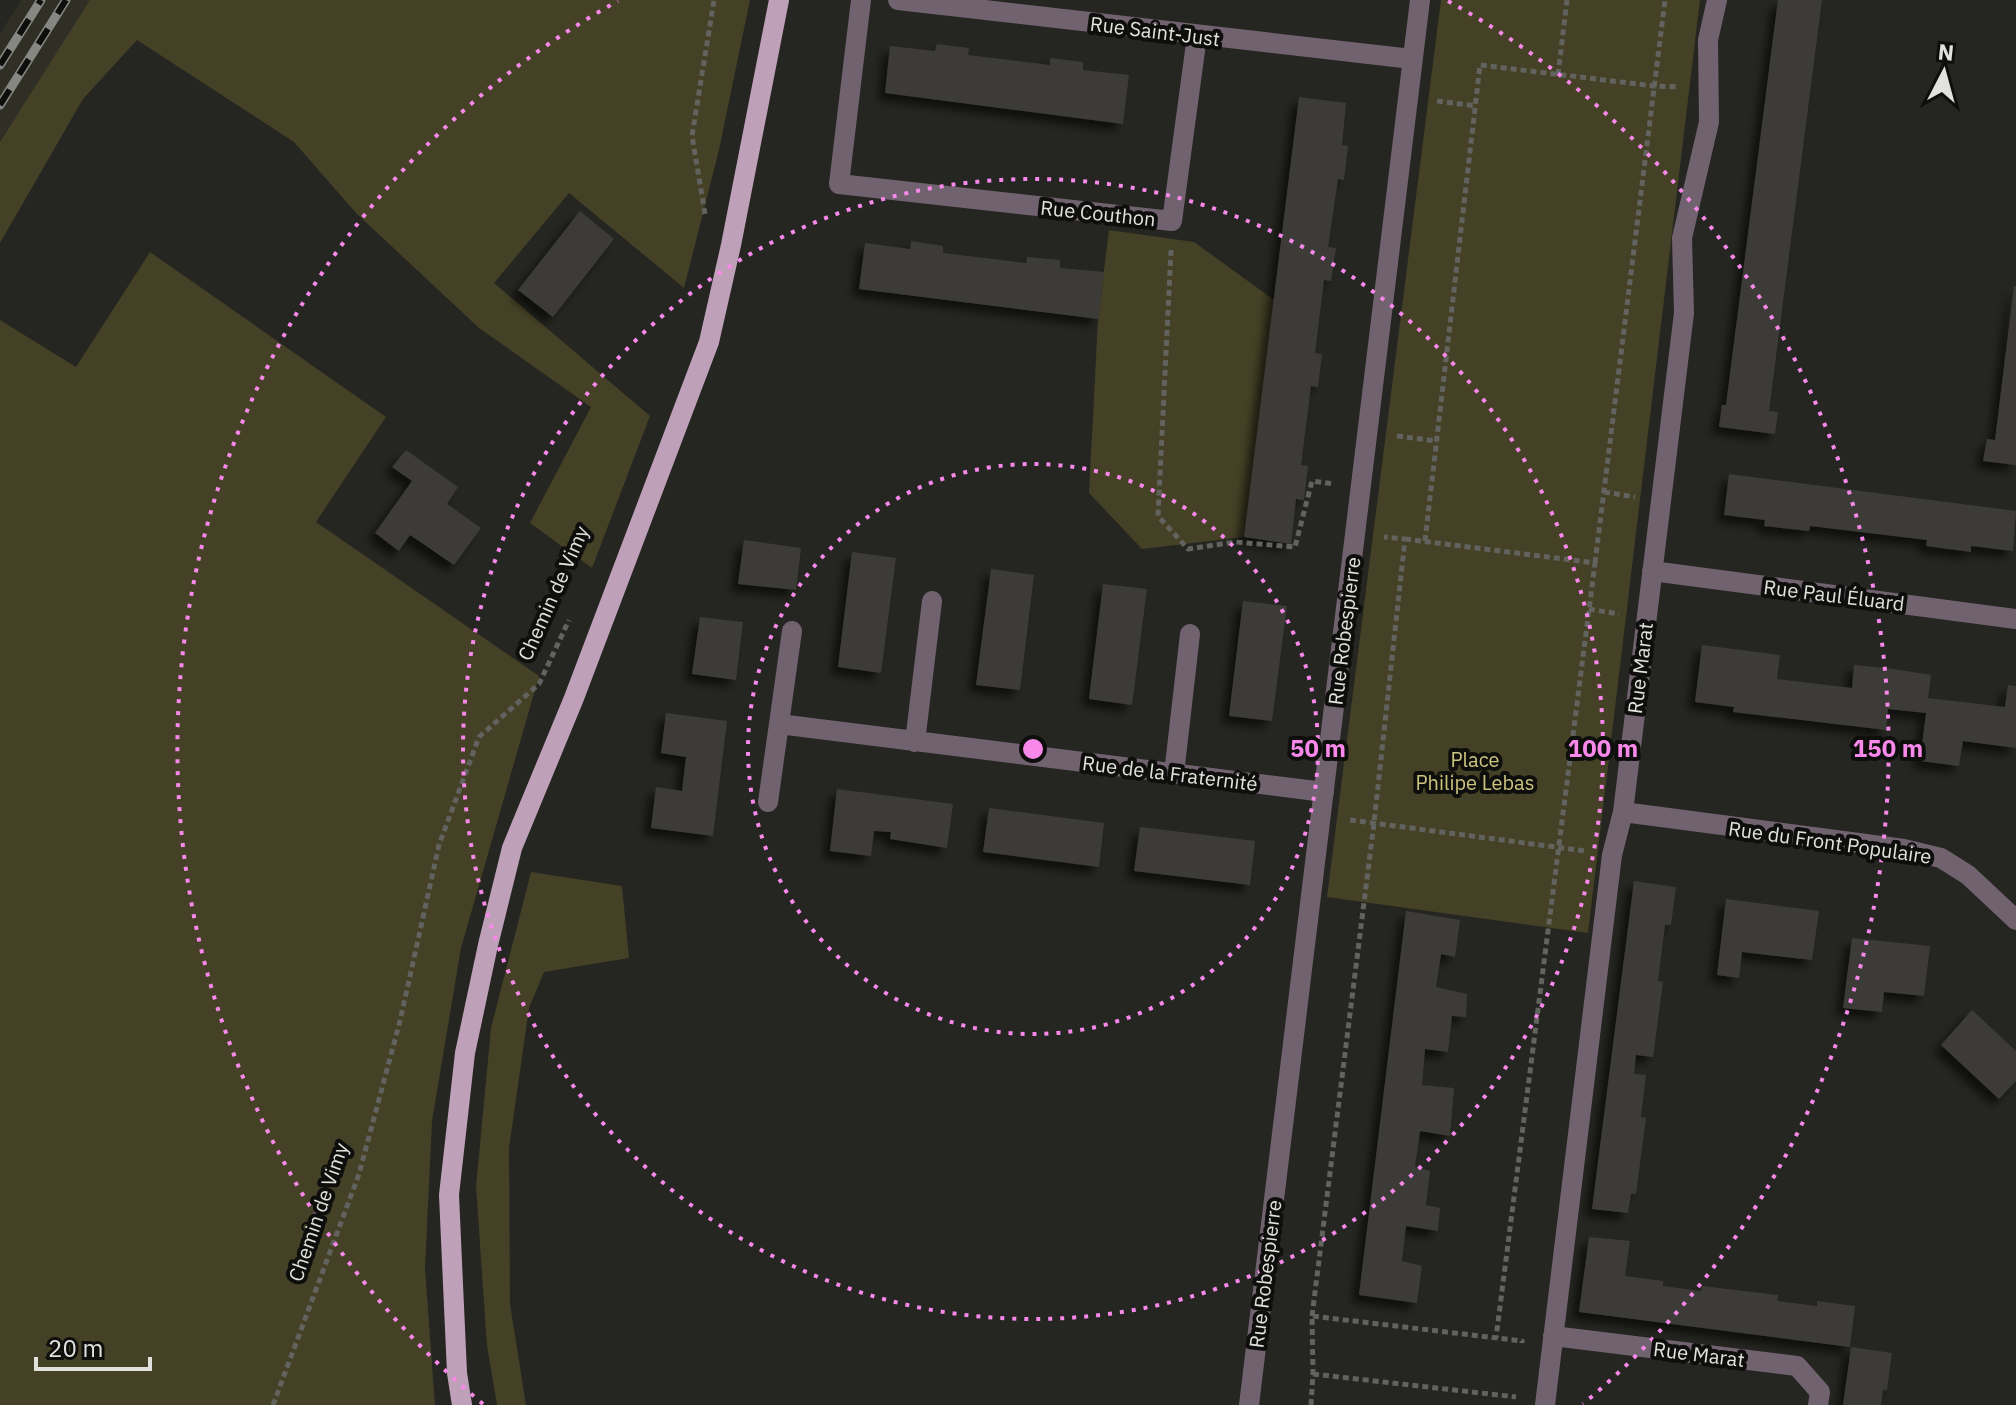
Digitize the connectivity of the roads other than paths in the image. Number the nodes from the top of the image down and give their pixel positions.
1 (779, 0) edge
2 (861, 0) edge
3 (898, 0) edge
4 (1420, 0) edge
5 (1717, 0) edge
6 (1197, 36) junction
7 (1412, 59) junction
8 (1652, 571) junction
9 (932, 601) dead end
10 (2016, 619) edge
11 (792, 631) dead end
12 (1190, 634) dead end
13 (779, 724) junction
14 (915, 742) junction
15 (1174, 774) junction
16 (1324, 792) junction
17 (768, 802) dead end
18 (1623, 812) junction
19 (2016, 920) edge
20 (1553, 1336) junction
21 (462, 1405) edge
22 (1249, 1405) edge
23 (1545, 1405) edge
24 (1818, 1405) edge

1 - 21 main road
2 - 6 street, Rue Couthon
3 - 6 street, Rue Saint-Just
4 - 7 street, Rue Robespierre
5 - 8 street, Rue Marat
6 - 7 street, Rue Saint-Just
7 - 16 street, Rue Robespierre
8 - 10 street, Rue Paul Éluard
8 - 18 street, Rue Marat
9 - 14 street
11 - 13 street
12 - 15 street
13 - 14 street, Rue de la Fraternité
13 - 17 street
14 - 15 street, Rue de la Fraternité
15 - 16 street, Rue de la Fraternité
16 - 22 street, Rue Robespierre
18 - 19 street, Rue du Front Populaire
18 - 20 street, Rue Marat
20 - 23 street, Rue Marat
20 - 24 street, Rue Marat

